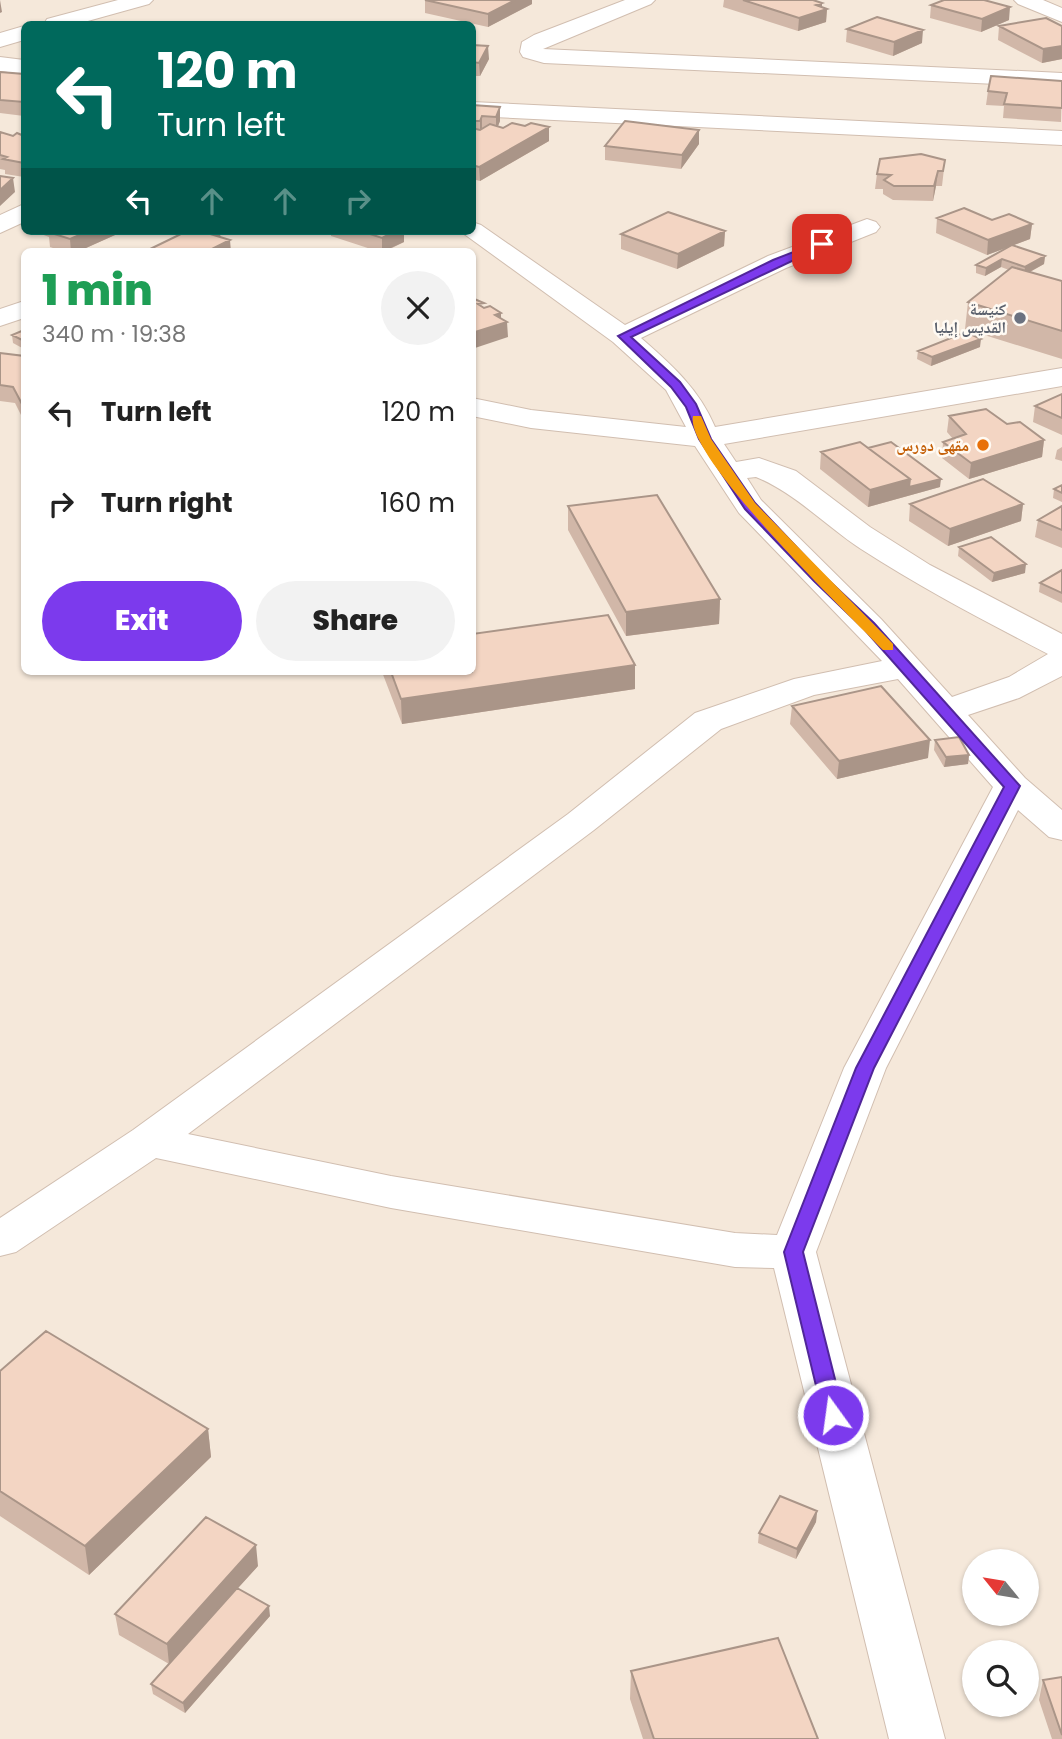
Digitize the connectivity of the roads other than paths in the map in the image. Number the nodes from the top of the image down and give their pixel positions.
1 (142, 0) edge
2 (644, 0) edge
3 (1025, 0) edge
4 (1062, 16) edge
5 (66, 21) edge
6 (21, 34) edge
7 (0, 40) edge
8 (0, 64) edge
9 (21, 67) edge
10 (1062, 80) edge
11 (476, 109) edge
12 (1062, 138) edge
13 (21, 214) edge
14 (0, 225) edge
15 (867, 227) dead end
16 (476, 233) edge
17 (21, 310) edge
18 (0, 318) edge
19 (624, 336) junction
20 (1062, 377) edge
21 (476, 408) edge
22 (705, 439) junction
23 (727, 472) junction
24 (1062, 648) edge
25 (1062, 660) edge
26 (906, 667) junction
27 (946, 711) junction
28 (1012, 786) junction
29 (1062, 828) edge
30 (149, 1140) junction
31 (0, 1240) edge
32 (793, 1252) junction
33 (917, 1739) edge

1 - 5 street
2 - 10 street
3 - 4 street
6 - 7 street
8 - 9 street
11 - 12 street
13 - 14 street
15 - 19 street
16 - 19 street
17 - 18 street
19 - 22 street
20 - 22 street
21 - 22 street
22 - 23 street
23 - 24 street
23 - 26 street
25 - 27 street
26 - 27 street
26 - 30 street
27 - 28 street
28 - 29 street
28 - 32 street
30 - 31 street
30 - 32 street
32 - 33 street

